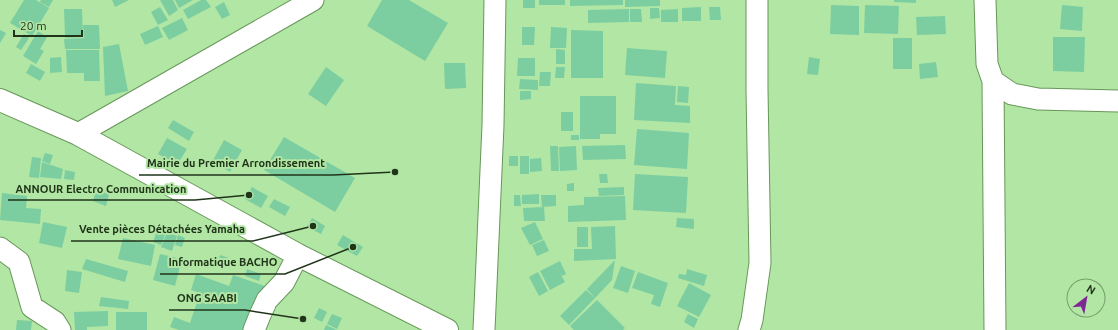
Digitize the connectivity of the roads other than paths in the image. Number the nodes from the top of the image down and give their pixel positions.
1 (313, 0) edge
2 (495, 0) edge
3 (757, 0) edge
4 (985, 0) edge
5 (993, 81) junction
6 (0, 100) edge
7 (1118, 101) edge
8 (78, 134) junction
9 (0, 248) edge
10 (298, 255) junction
11 (60, 330) edge
12 (254, 330) edge
13 (447, 330) edge
14 (484, 330) edge
15 (749, 330) edge
16 (995, 330) edge

1 - 8 street
2 - 14 street
3 - 15 street
4 - 5 street
5 - 7 street
5 - 16 street
6 - 8 street
8 - 10 street
9 - 11 street
10 - 12 street
10 - 13 street

